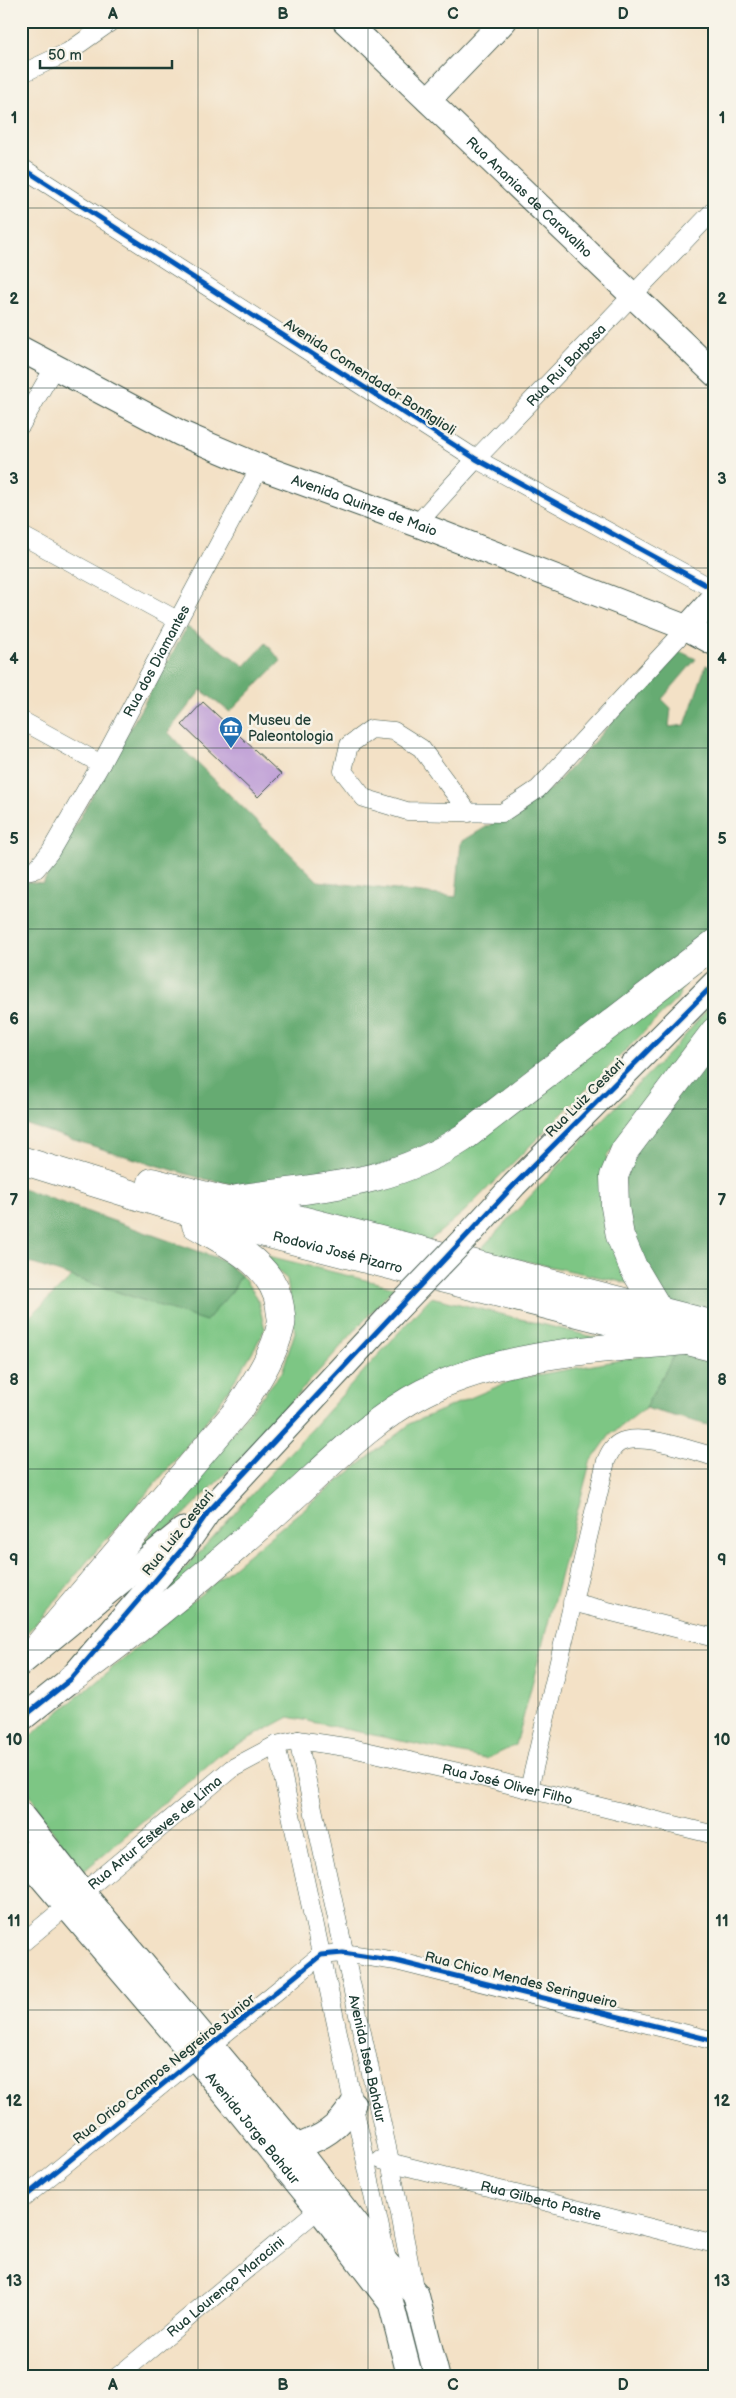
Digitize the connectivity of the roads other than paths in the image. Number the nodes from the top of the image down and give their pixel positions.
1 (112, 21) edge
2 (345, 21) edge
3 (504, 21) edge
4 (21, 74) edge
5 (428, 100) junction
6 (21, 167) edge
7 (715, 208) edge
8 (632, 295) junction
9 (21, 349) edge
10 (55, 366) junction
11 (715, 374) edge
12 (21, 425) edge
13 (476, 458) junction
14 (260, 467) junction
15 (417, 524) junction
16 (21, 535) edge
17 (715, 590) edge
18 (715, 597) edge
19 (178, 620) junction
20 (687, 628) junction
21 (715, 643) edge
22 (21, 720) edge
23 (101, 764) junction
24 (469, 813) junction
25 (21, 872) edge
26 (715, 943) edge
27 (715, 983) edge
28 (715, 1031) edge
29 (21, 1142) edge
30 (21, 1160) edge
31 (222, 1201) junction
32 (160, 1204) junction
33 (660, 1312) junction
34 (715, 1325) edge
35 (685, 1341) junction
36 (715, 1348) edge
37 (715, 1457) edge
38 (208, 1512) junction
39 (572, 1602) junction
40 (715, 1638) edge
41 (28, 1656) edge
42 (71, 1679) junction
43 (21, 1719) edge
44 (298, 1740) junction
45 (276, 1745) junction
46 (529, 1789) junction
47 (21, 1816) edge
48 (715, 1835) edge
49 (21, 1853) edge
50 (74, 1899) junction
51 (21, 1944) edge
52 (343, 1953) junction
53 (321, 1955) junction
54 (715, 2041) edge
55 (203, 2051) junction
56 (354, 2104) junction
57 (296, 2147) junction
58 (366, 2157) junction
59 (390, 2161) junction
60 (21, 2200) edge
61 (327, 2203) junction
62 (715, 2244) edge
63 (388, 2264) junction
64 (416, 2294) junction
65 (391, 2302) junction
66 (117, 2377) edge
67 (410, 2377) edge
68 (437, 2377) edge

1 - 4 street
2 - 5 street, Rua Ananias de Caravalho
3 - 5 street
5 - 8 street, Rua Ananias de Caravalho
6 - 13 street, Avenida Comendador Bonfiglioli
7 - 8 street, Rua Rui Barbosa
8 - 11 street, Rua Ananias de Caravalho
8 - 13 street, Rua Rui Barbosa
9 - 10 street, Avenida Quinze de Maio
10 - 12 street
10 - 14 street, Avenida Quinze de Maio
13 - 15 street, Rua Rui Barbosa
13 - 17 street, Avenida Comendador Bonfiglioli
14 - 15 street, Avenida Quinze de Maio
14 - 19 street, Rua dos Diamantes
15 - 20 street, Avenida Quinze de Maio
16 - 19 street
18 - 20 street
19 - 23 street, Rua dos Diamantes
20 - 21 street, Avenida Quinze de Maio
20 - 24 street
22 - 23 street
23 - 25 street, Rua dos Diamantes
24 - 24 street
26 - 31 main road
27 - 38 street, Rua Luiz Cestari, bridge
28 - 33 main road
29 - 31 main road, Rodovia José Pizarro
30 - 32 main road, Rodovia José Pizarro
31 - 33 main road, Rodovia José Pizarro
32 - 35 main road, Rodovia José Pizarro
32 - 41 main road
33 - 34 main road, Rodovia José Pizarro
35 - 36 main road, Rodovia José Pizarro
35 - 42 main road
37 - 39 street
38 - 41 street, Rua Luiz Cestari
38 - 42 street, Rua Luiz Cestari
39 - 40 street
39 - 46 street
42 - 43 street, Rua Luiz Cestari
44 - 45 street, Rua Artur Esteves de Lima
44 - 46 street, Rua José Oliver Filho
44 - 52 street, Avenida Issa Bahdur
45 - 50 street, Rua Artur Esteves de Lima
45 - 53 street, Avenida Issa Bahdur
46 - 48 street, Rua José Oliver Filho
47 - 50 street, Avenida Jorge Bahdur
49 - 50 street, Avenida Jorge Bahdur
50 - 51 street, Rua Artur Esteves de Lima
50 - 55 street, Avenida Jorge Bahdur
52 - 53 street, Rua Chico Mendes Seringueiro
52 - 54 street, Rua Chico Mendes Seringueiro
52 - 59 street, Avenida Issa Bahdur
53 - 55 street, Rua Orico Campos Negreiros Junior
53 - 56 street, Avenida Issa Bahdur
55 - 57 street, Avenida Jorge Bahdur
55 - 60 street, Rua Orico Campos Negreiros Junior
55 - 61 street, Avenida Jorge Bahdur
56 - 57 street
56 - 58 street, Avenida Issa Bahdur
57 - 61 street, Avenida Jorge Bahdur
58 - 59 street, Rua Gilberto Pastre
58 - 63 street, Avenida Issa Bahdur
59 - 62 street, Rua Gilberto Pastre
59 - 64 street, Avenida Issa Bahdur
61 - 63 street, Avenida Jorge Bahdur
61 - 65 street, Avenida Jorge Bahdur
61 - 66 street, Rua Lourenço Maracini
63 - 64 street, Avenida Jorge Bahdur
63 - 65 street, Avenida Issa Bahdur
64 - 68 street, Avenida Issa Bahdur
65 - 67 street, Avenida Jorge Bahdur

